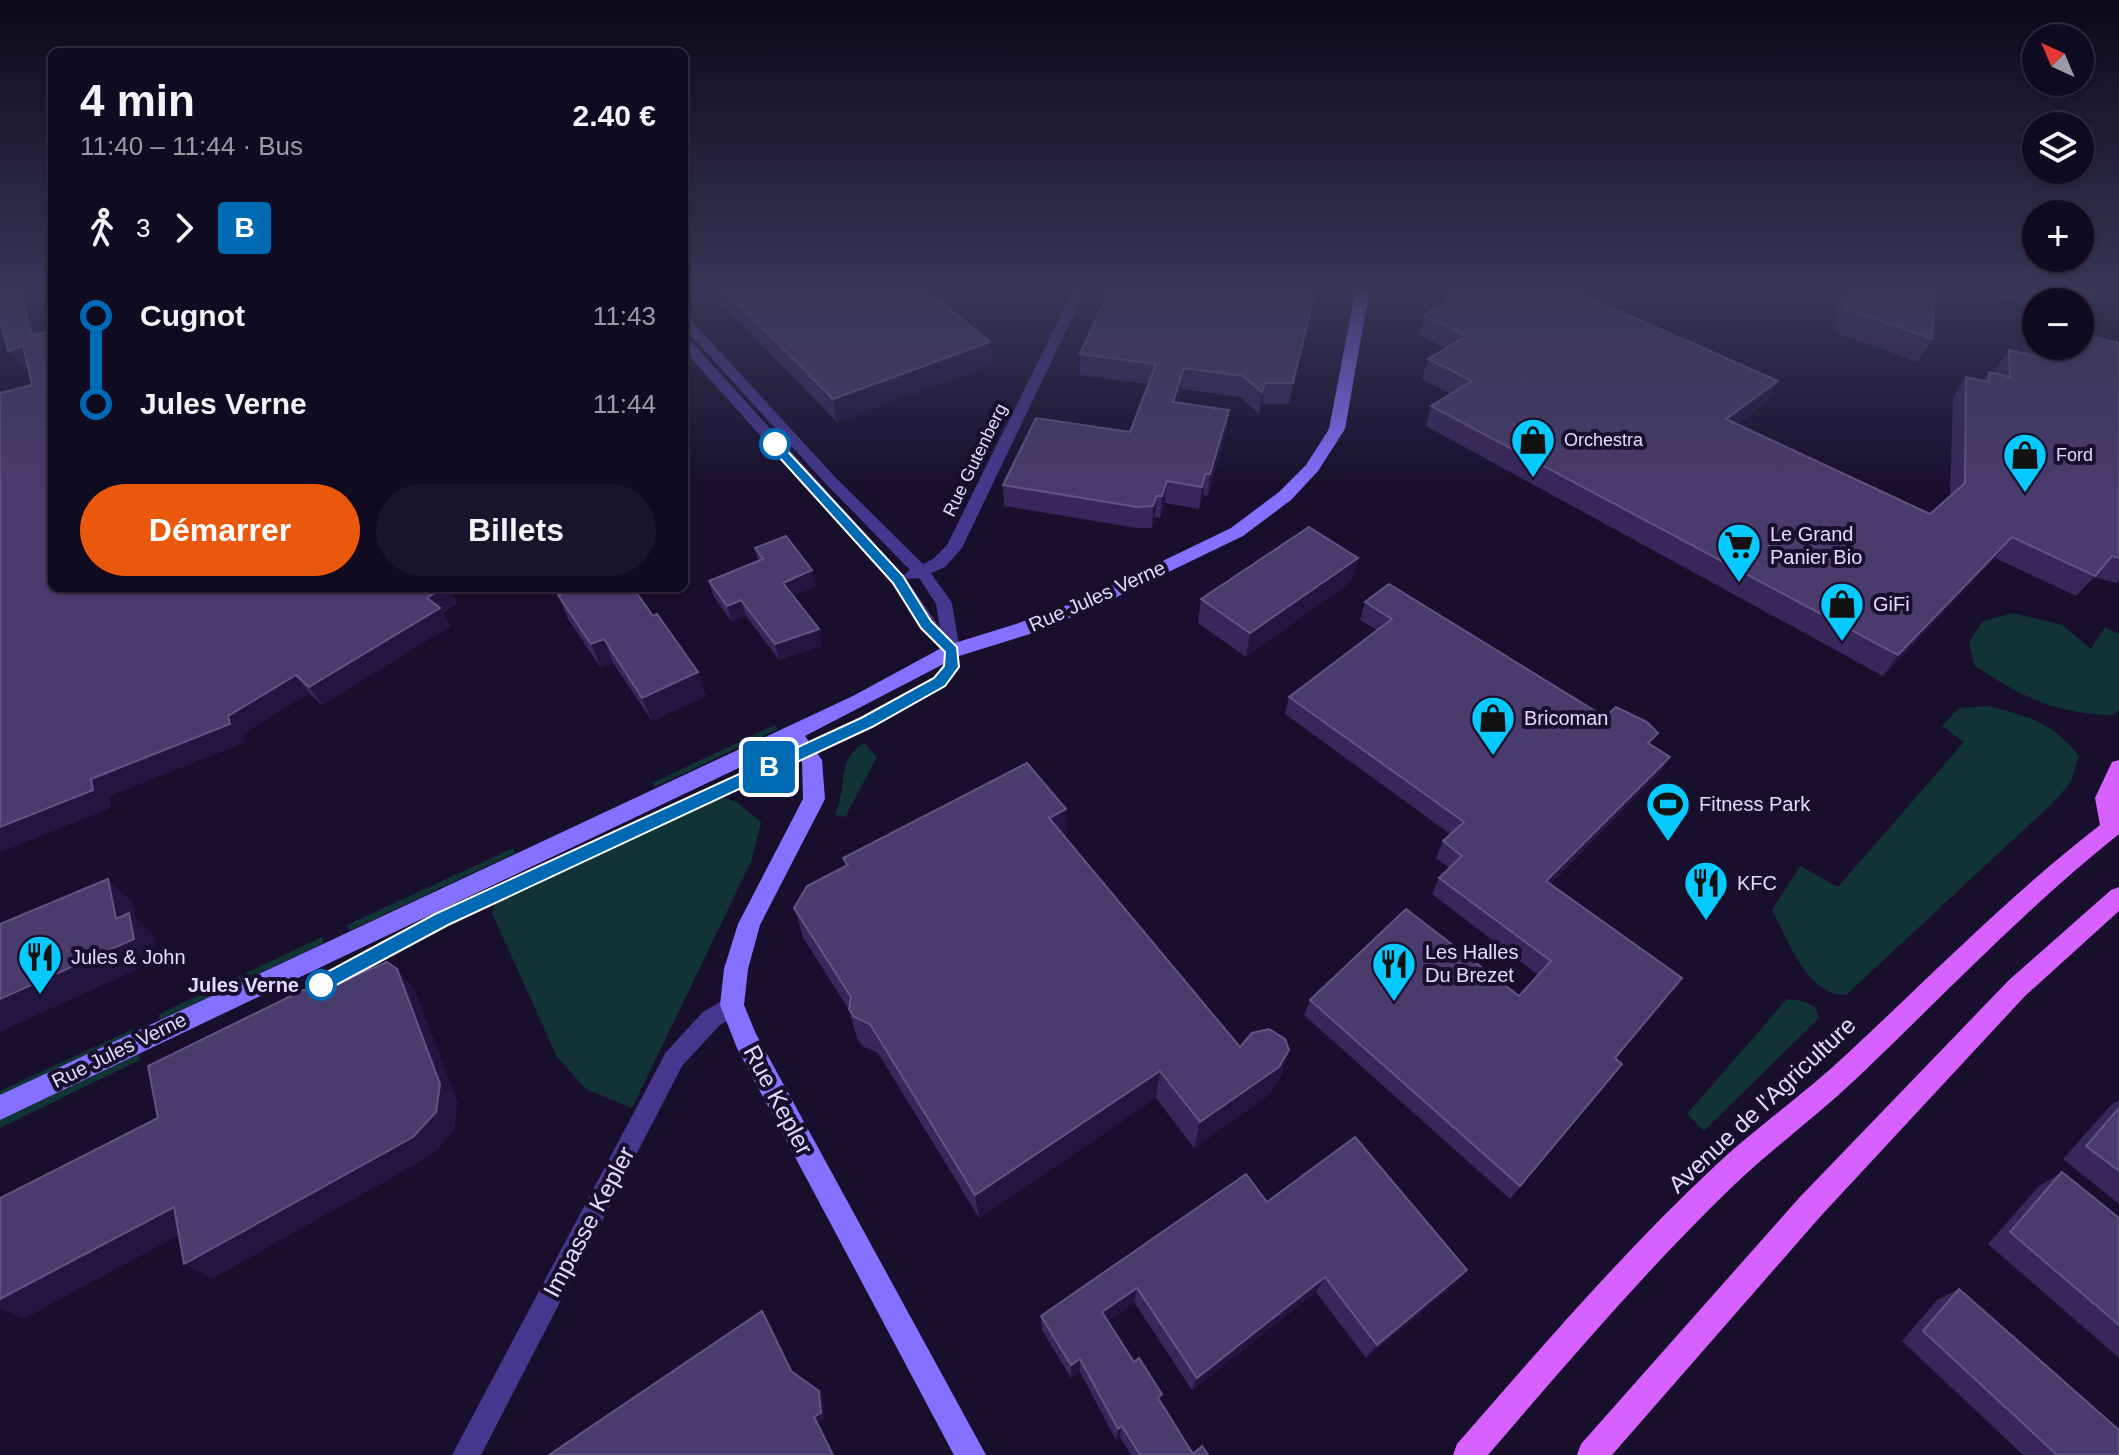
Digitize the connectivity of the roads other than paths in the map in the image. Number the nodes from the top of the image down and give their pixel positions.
1 (696, 355) edge
2 (716, 355) edge
3 (1048, 355) edge
4 (1351, 355) edge
5 (922, 572) junction
6 (898, 580) junction
7 (952, 651) junction
8 (792, 733) junction
9 (2119, 768) edge
10 (2115, 825) edge
11 (2119, 897) edge
12 (732, 1005) junction
13 (0, 1108) edge
14 (466, 1455) edge
15 (971, 1455) edge
16 (1468, 1455) edge
17 (1592, 1455) edge

1 - 6 street
2 - 5 street
3 - 5 street, Rue Gutenberg
4 - 7 main road, Rue Jules Verne
5 - 6 street, Rue Gutenberg
5 - 7 street
6 - 7 street
7 - 8 main road, Rue Jules Verne
8 - 12 main road, Rue Kepler
8 - 13 main road, Rue Jules Verne
9 - 10 main road
10 - 16 main road, Avenue de l'Agriculture
11 - 17 main road
12 - 14 street, Impasse Kepler
12 - 15 main road, Rue Kepler

